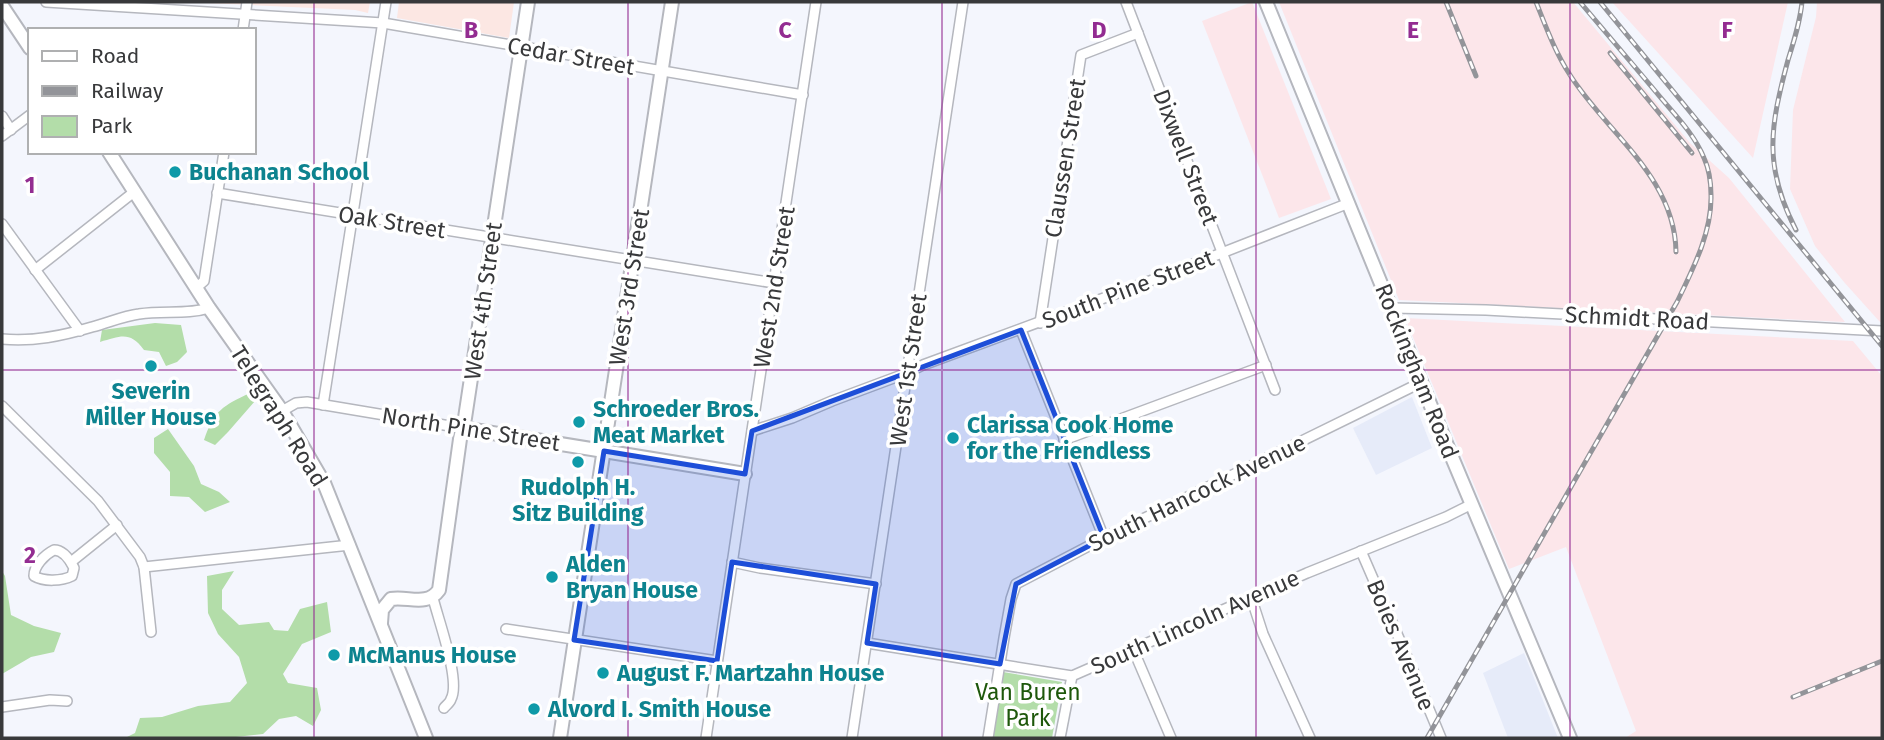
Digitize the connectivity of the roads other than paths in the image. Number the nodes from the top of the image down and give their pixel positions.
1 (46, 2) edge
2 (247, 2) edge
3 (386, 2) edge
4 (528, 2) edge
5 (673, 2) edge
6 (816, 2) edge
7 (963, 2) edge
8 (1126, 2) edge
9 (1266, 2) edge
10 (2, 6) edge
11 (245, 15) junction
12 (383, 23) junction
13 (243, 28) edge
14 (1138, 33) junction
15 (28, 45) edge
16 (521, 48) junction
17 (662, 72) junction
18 (803, 95) junction
19 (2, 117) edge
20 (28, 117) edge
21 (11, 130) junction
22 (2, 136) edge
23 (110, 154) edge
24 (224, 154) edge
25 (134, 192) junction
26 (217, 194) junction
27 (1349, 203) junction
28 (352, 216) junction
29 (2, 225) edge
30 (492, 238) junction
31 (1223, 253) junction
32 (633, 262) junction
33 (35, 270) junction
34 (774, 284) junction
35 (197, 287) junction
36 (209, 307) junction
37 (1391, 308) junction
38 (1040, 323) junction
39 (1021, 330) junction
40 (80, 331) junction
41 (1882, 331) edge
42 (2, 340) edge
43 (1265, 365) junction
44 (907, 373) junction
45 (1422, 382) junction
46 (1275, 390) dead end
47 (323, 405) junction
48 (2, 407) edge
49 (282, 411) junction
50 (462, 428) junction
51 (752, 431) junction
52 (1065, 440) junction
53 (604, 451) junction
54 (745, 474) junction
55 (1472, 504) junction
56 (117, 525) junction
57 (1104, 538) junction
58 (350, 545) junction
59 (1361, 551) junction
60 (71, 562) junction
61 (732, 562) junction
62 (144, 567) junction
63 (876, 584) junction
64 (368, 590) junction
65 (1251, 597) junction
66 (433, 598) junction
67 (391, 599) junction
68 (381, 623) junction
69 (506, 629) dead end
70 (151, 632) dead end
71 (574, 640) junction
72 (867, 643) junction
73 (1133, 649) junction
74 (717, 661) junction
75 (999, 664) junction
76 (1072, 676) junction
77 (67, 701) dead end
78 (2, 707) edge
79 (444, 708) dead end
80 (426, 738) edge
81 (560, 738) edge
82 (706, 738) edge
83 (852, 738) edge
84 (988, 738) edge
85 (1060, 738) edge
86 (1171, 738) edge
87 (1310, 738) edge
88 (1441, 738) edge
89 (1570, 738) edge

1 - 11 street, Cedar Street
2 - 11 street
3 - 12 street
4 - 16 street, West 4th Street
5 - 17 street, West 3rd Street
6 - 18 street, West 2nd Street
7 - 44 street, West 1st Street
8 - 14 street, Dixwell Street
9 - 27 street, Rockingham Road
10 - 15 street
11 - 12 street, Cedar Street
11 - 13 street
12 - 16 street, Cedar Street
12 - 28 street
14 - 31 street, Dixwell Street
14 - 38 street, Claussen Street
16 - 17 street, Cedar Street
16 - 30 street, West 4th Street
17 - 18 street, Cedar Street
17 - 32 street, West 3rd Street
18 - 34 street, West 2nd Street
19 - 21 street
20 - 21 street
21 - 22 street
23 - 25 street, Telegraph Road
24 - 26 street
25 - 33 street
25 - 35 street, Telegraph Road
26 - 28 street, Oak Street
26 - 35 street
27 - 31 street, South Pine Street
27 - 37 street, Rockingham Road
28 - 30 street, Oak Street
28 - 47 street
29 - 33 street
30 - 32 street, Oak Street
30 - 50 street, West 4th Street
31 - 38 street, South Pine Street
31 - 43 street, Dixwell Street
32 - 34 street, Oak Street
32 - 53 street, West 3rd Street
33 - 40 street
34 - 51 street, West 2nd Street
35 - 36 street, Telegraph Road
36 - 40 street
36 - 49 street, Telegraph Road
37 - 41 street, Schmidt Road
37 - 45 street, Rockingham Road
38 - 39 street, South Pine Street
39 - 44 street, South Pine Street
39 - 52 street
40 - 42 street
43 - 46 street, Dixwell Street
43 - 52 street
44 - 51 street
44 - 63 street, West 1st Street
45 - 55 street, Rockingham Road
45 - 57 street, South Hancock Avenue
47 - 49 street, North Pine Street
47 - 50 street, North Pine Street
48 - 56 street
49 - 58 street, Telegraph Road
50 - 53 street, North Pine Street
50 - 66 street, West 4th Street
51 - 54 street, West 2nd Street
52 - 57 street
53 - 54 street, North Pine Street
53 - 71 street, West 3rd Street
54 - 61 street, West 2nd Street
55 - 59 street, South Lincoln Avenue
55 - 89 street, Rockingham Road
56 - 60 street
56 - 62 street
57 - 75 street, South Hancock Avenue
58 - 62 street
58 - 64 street, Telegraph Road
59 - 65 street, South Lincoln Avenue
59 - 88 street, Boies Avenue
60 - 60 street
61 - 63 street
61 - 74 street, West 2nd Street
62 - 70 street
63 - 72 street, West 1st Street
64 - 67 street
64 - 68 street, Telegraph Road
65 - 73 street, South Lincoln Avenue
65 - 87 street
66 - 67 street
66 - 79 street
67 - 68 street
68 - 80 street, Telegraph Road
69 - 71 street
71 - 74 street
71 - 81 street, West 3rd Street
72 - 75 street, South Lincoln Avenue
72 - 83 street, West 1st Street
73 - 76 street, South Lincoln Avenue
73 - 86 street
74 - 82 street, West 2nd Street
75 - 76 street, South Lincoln Avenue
75 - 84 street
76 - 85 street
77 - 78 street

